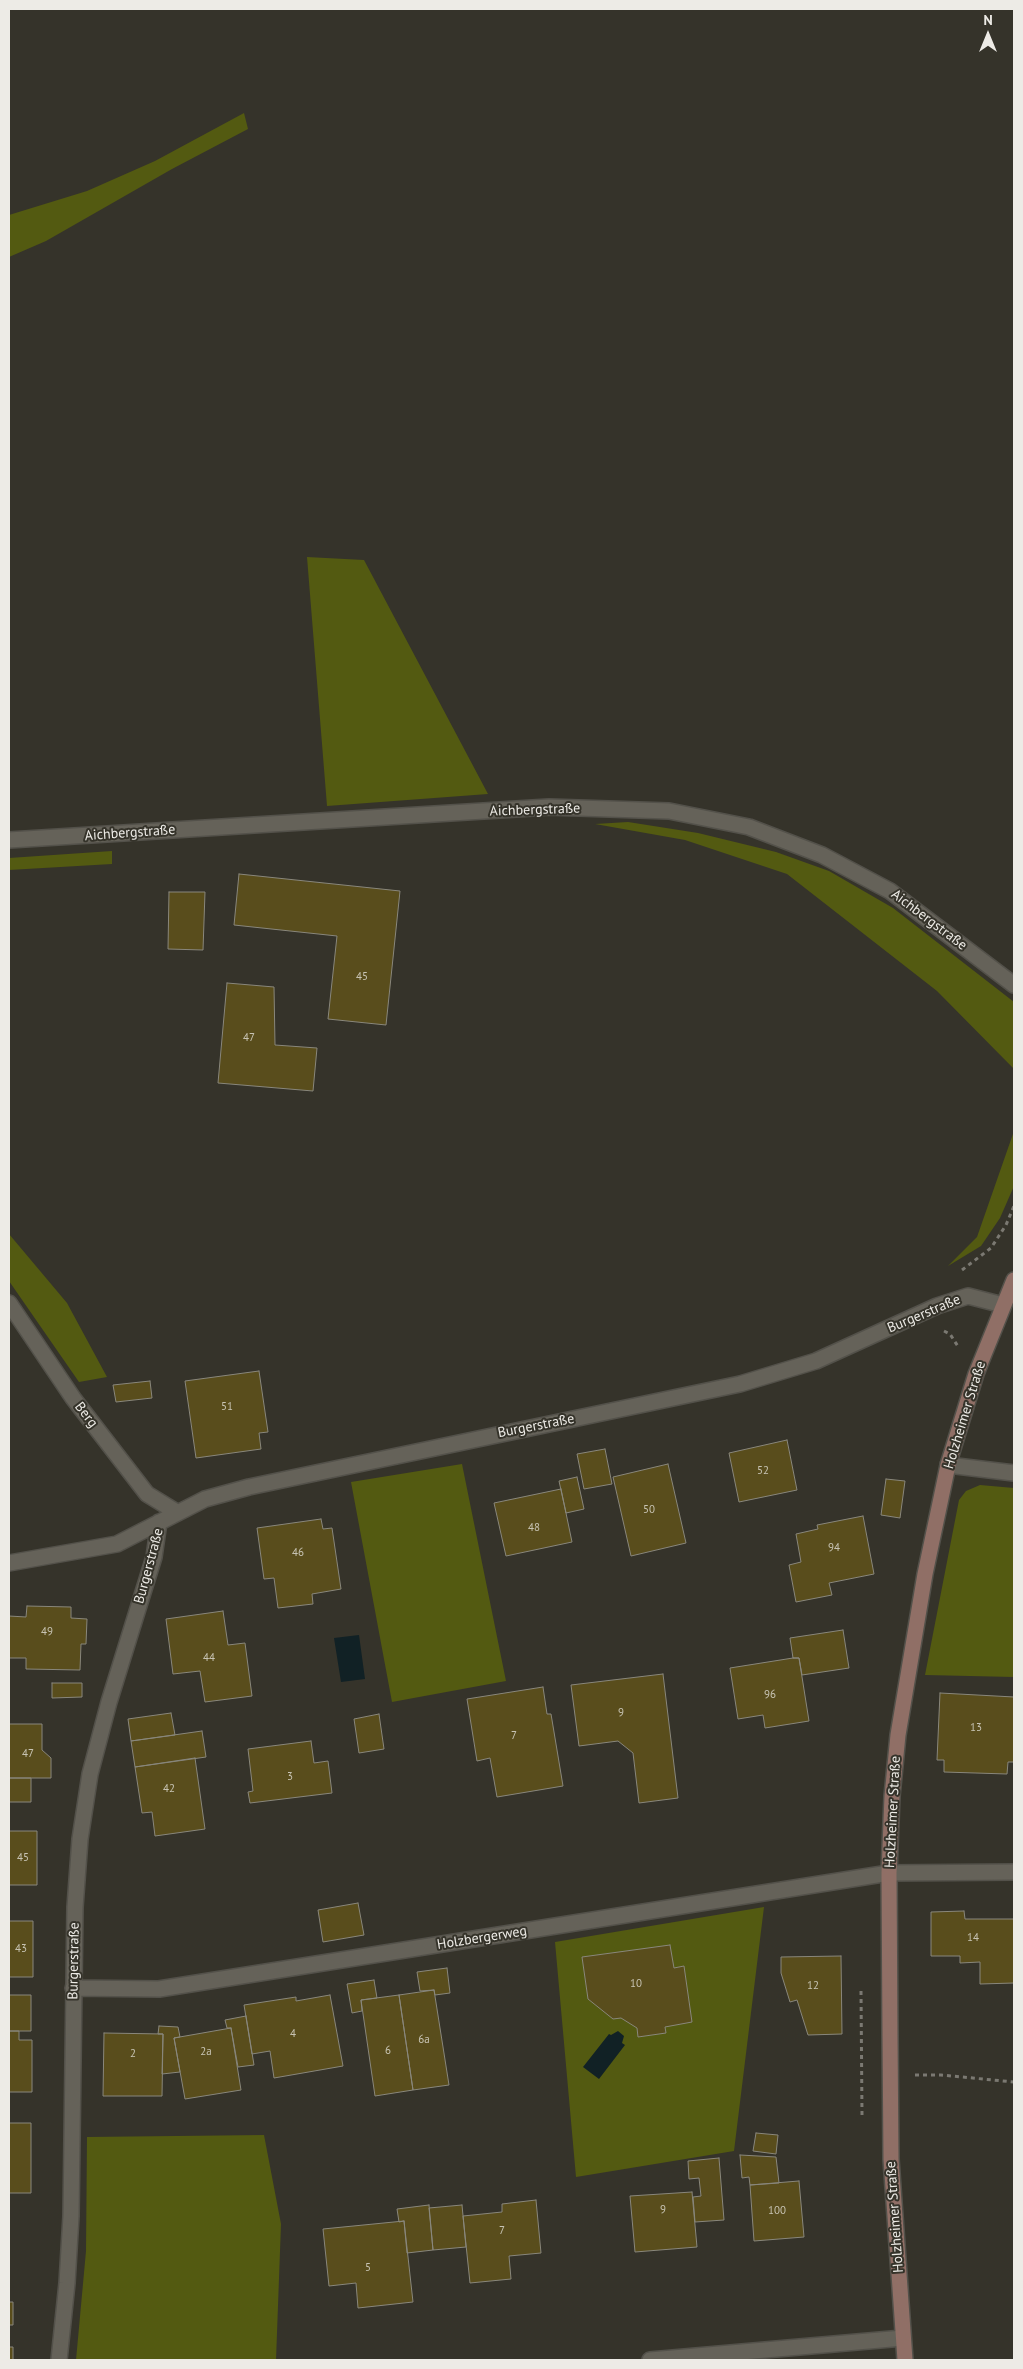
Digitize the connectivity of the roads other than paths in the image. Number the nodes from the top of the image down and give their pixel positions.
1 (9, 840) edge
2 (1014, 985) edge
3 (1014, 1280) edge
4 (9, 1303) edge
5 (1003, 1304) junction
6 (948, 1465) junction
7 (1014, 1473) edge
8 (178, 1513) junction
9 (159, 1522) junction
10 (9, 1563) edge
11 (1014, 1872) edge
12 (889, 1873) junction
13 (73, 1988) junction
14 (903, 2338) junction
15 (59, 2360) edge
16 (650, 2360) edge
17 (905, 2360) edge

1 - 2 street, Aichbergstraße
3 - 5 street, Holzheimer Straße
4 - 8 street, Berg
5 - 6 street, Holzheimer Straße
5 - 8 street, Burgerstraße
6 - 7 street
6 - 12 street, Holzheimer Straße
8 - 9 street, Burgerstraße
9 - 10 street
9 - 13 street, Burgerstraße
11 - 12 street, Holzbergerweg
12 - 13 street, Holzbergerweg
12 - 14 street, Holzheimer Straße
13 - 15 street, Burgerstraße
14 - 16 street
14 - 17 street, Holzheimer Straße

